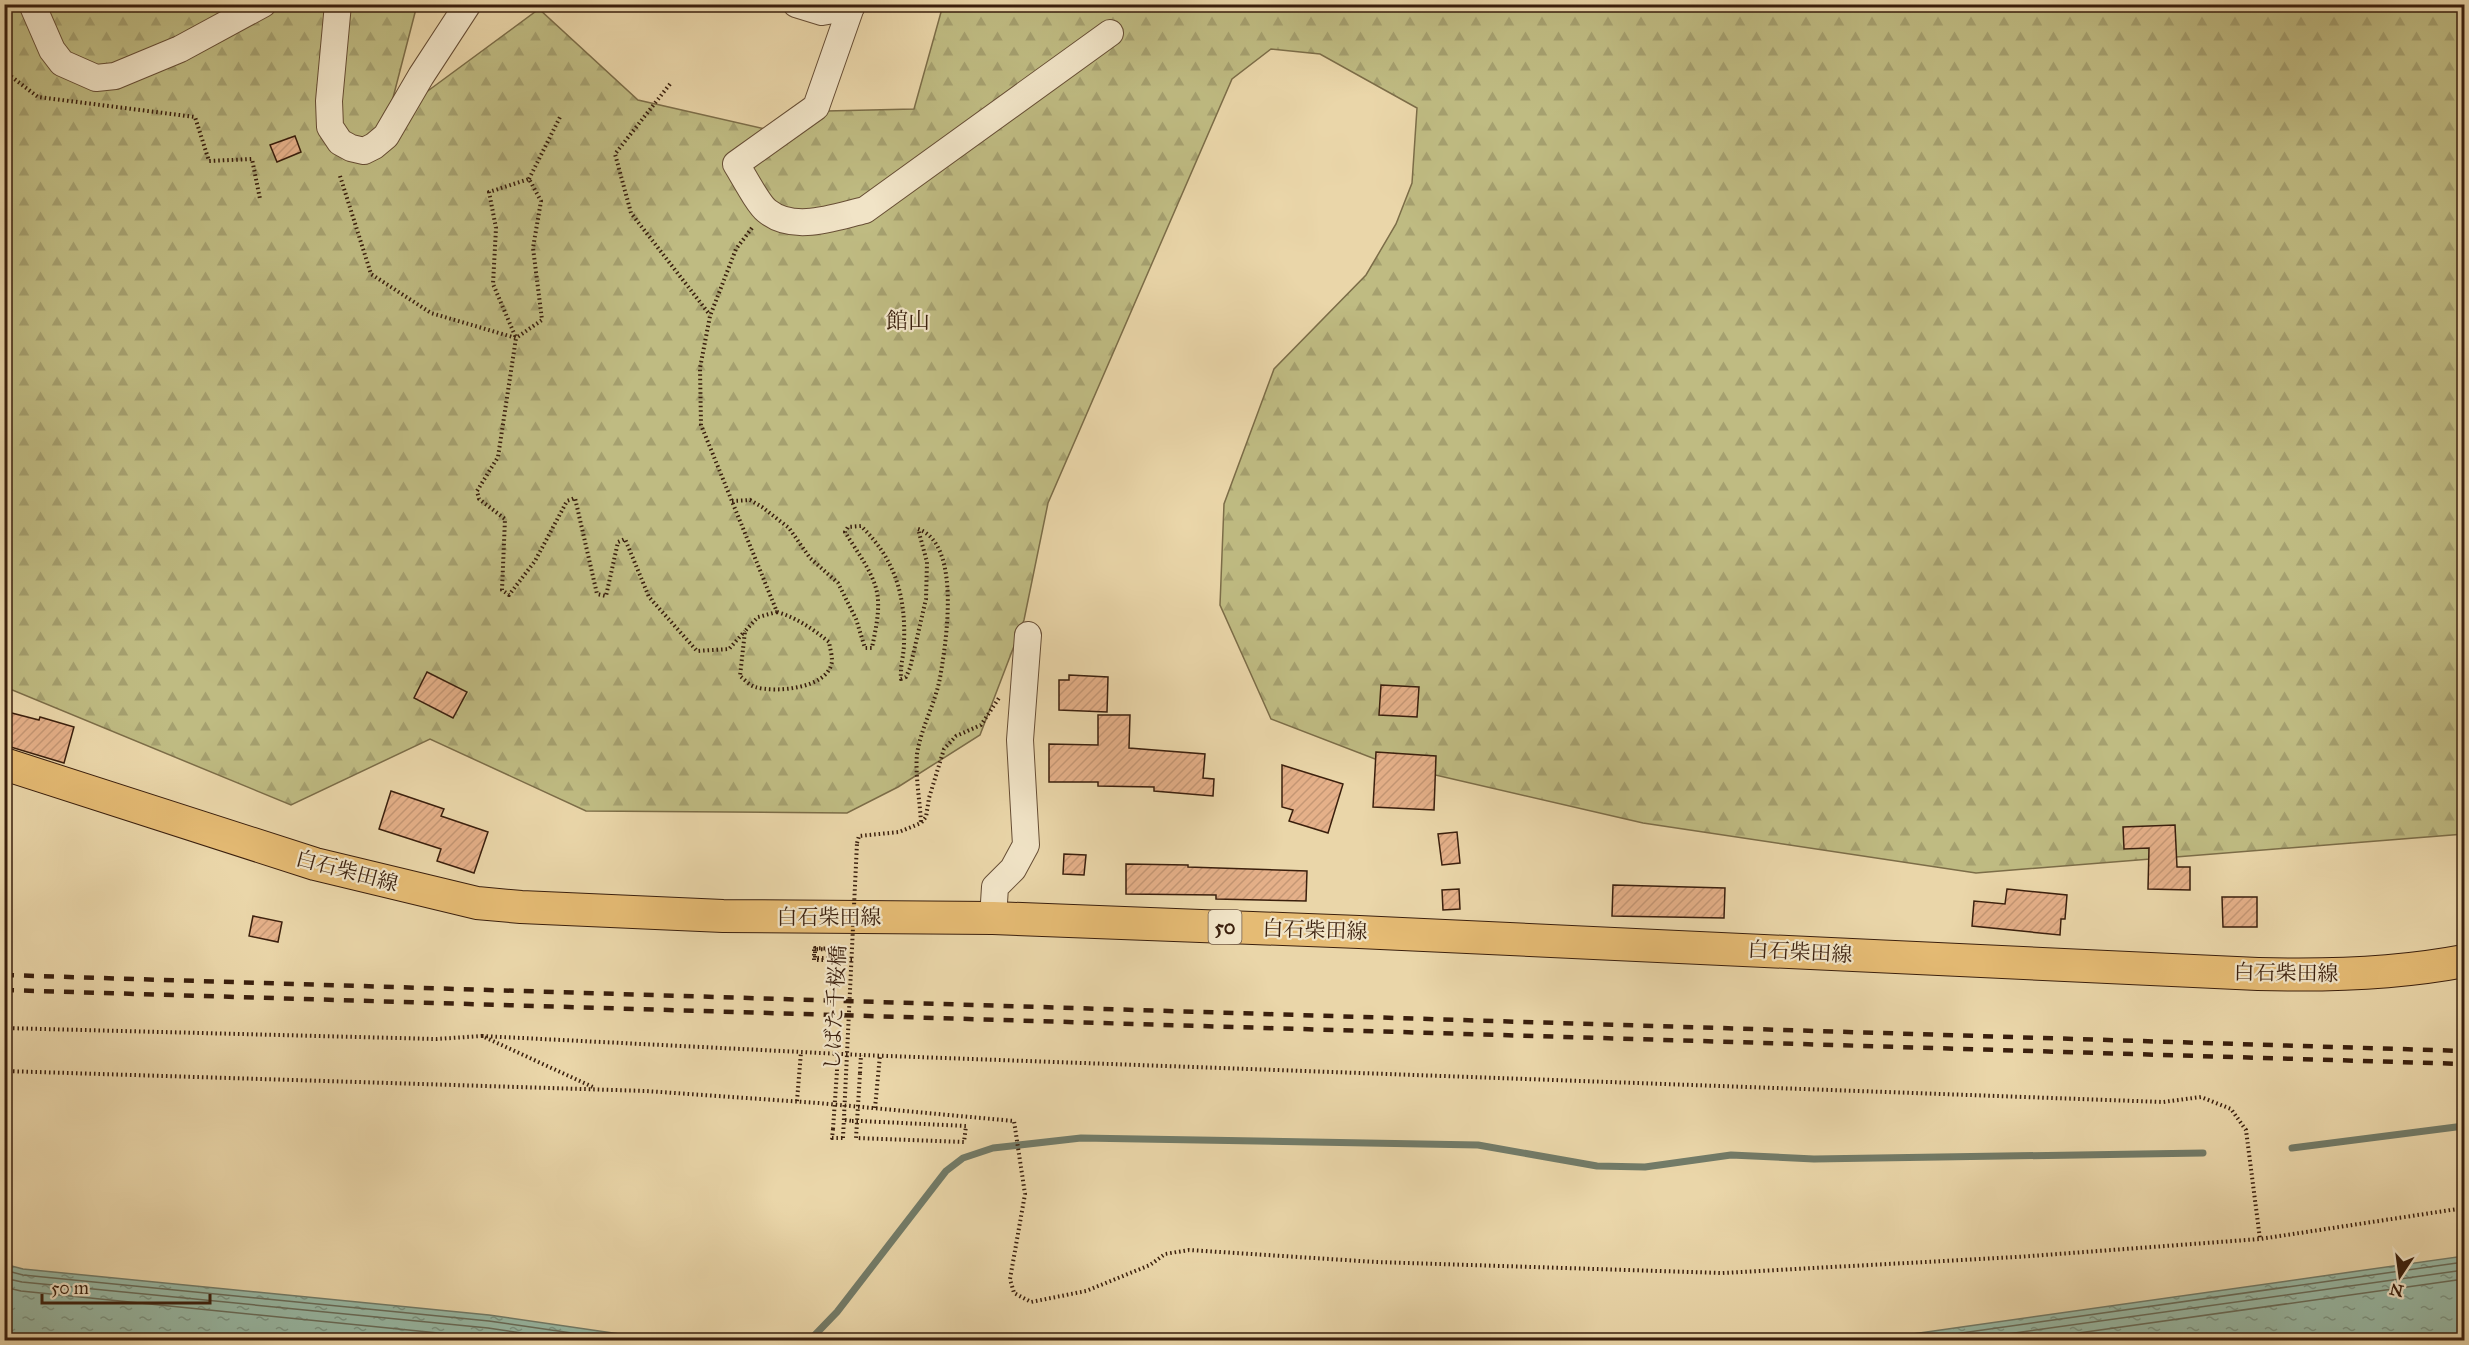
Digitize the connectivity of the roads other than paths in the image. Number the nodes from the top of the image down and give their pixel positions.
1 (32, 4) edge
2 (262, 4) edge
3 (338, 4) edge
4 (468, 4) edge
5 (796, 4) edge
6 (852, 6) edge
7 (1110, 33) dead end
8 (1028, 635) dead end
9 (4, 764) edge
10 (993, 918) junction
11 (2464, 961) edge

1 - 2 street
3 - 4 street
5 - 6 street
6 - 7 street
8 - 10 street
9 - 10 main road, 白石柴田線 / 50
10 - 11 main road, 白石柴田線 / 50

